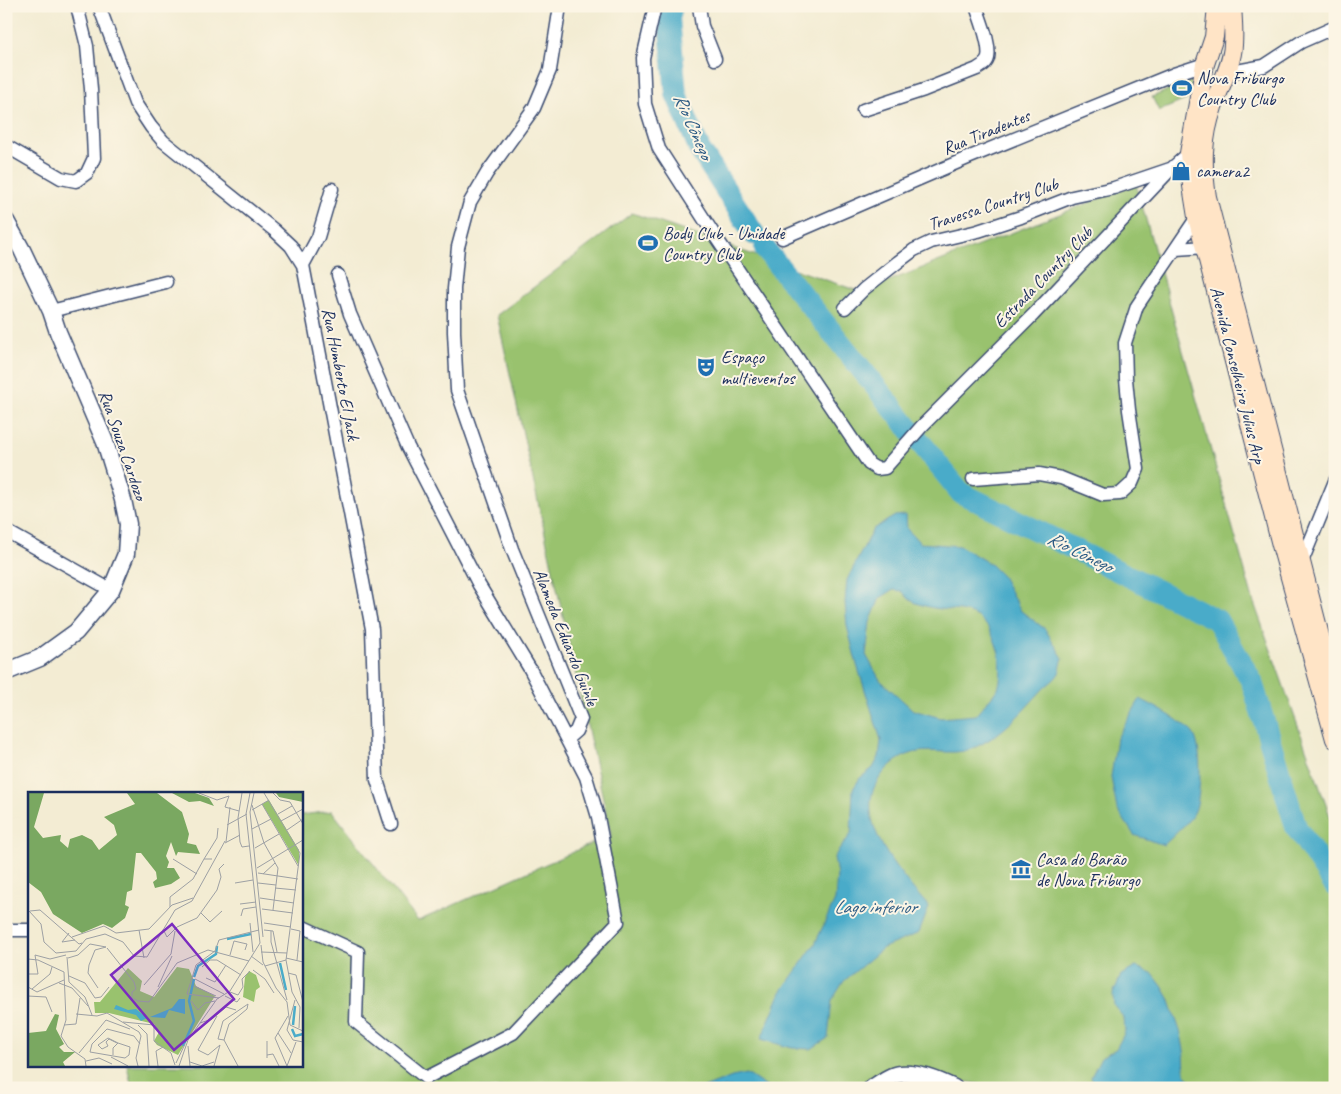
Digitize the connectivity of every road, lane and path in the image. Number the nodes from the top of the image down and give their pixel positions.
1 (77, 6) edge
2 (99, 6) edge
3 (560, 6) edge
4 (655, 6) edge
5 (699, 6) edge
6 (976, 6) edge
7 (1217, 6) edge
8 (1232, 6) edge
9 (1335, 27) edge
10 (715, 58) dead end
11 (1205, 64) junction
12 (1226, 73) junction
13 (863, 110) dead end
14 (6, 146) edge
15 (1189, 153) junction
16 (1171, 169) junction
17 (332, 189) dead end
18 (1197, 217) junction
19 (6, 221) edge
20 (782, 238) dead end
21 (1206, 247) junction
22 (1176, 248) junction
23 (302, 264) junction
24 (338, 275) dead end
25 (166, 282) dead end
26 (845, 308) dead end
27 (51, 311) junction
28 (974, 479) dead end
29 (1335, 481) edge
30 (6, 531) edge
31 (1300, 564) junction
32 (1290, 581) junction
33 (111, 590) junction
34 (6, 672) edge
35 (1335, 694) edge
36 (567, 738) junction
37 (1335, 739) edge
38 (390, 824) dead end
39 (302, 926) edge
40 (6, 930) edge
41 (28, 930) edge
42 (872, 1088) edge
43 (954, 1088) edge

1 - 14 street
2 - 23 street, Rua Humberto El Jack
3 - 36 street, Alameda Eduardo Guinle
4 - 16 street, Estrada Country Club
5 - 10 street
6 - 13 street
7 - 11 main road, Avenida Conselheiro Julius Arp
8 - 12 main road, Avenida Conselheiro Julius Arp
9 - 12 street
11 - 15 main road, Avenida Conselheiro Julius Arp
11 - 20 street, Rua Tiradentes
12 - 31 main road, Avenida Conselheiro Julius Arp
15 - 16 street, Estrada Country Club
15 - 18 main road, Avenida Conselheiro Julius Arp
16 - 26 street, Travessa Country Club
17 - 23 street
18 - 21 main road, Avenida Conselheiro Julius Arp
18 - 22 street
19 - 27 street, Rua Souza Cardozo
21 - 22 street
21 - 32 main road, Avenida Conselheiro Julius Arp
22 - 28 street
23 - 38 street, Rua Humberto El Jack
24 - 36 street
25 - 27 street
27 - 33 street, Rua Souza Cardozo
29 - 31 street
30 - 33 street
31 - 32 street
31 - 35 main road, Avenida Conselheiro Julius Arp
32 - 37 main road, Avenida Conselheiro Julius Arp
33 - 34 street, Rua Souza Cardozo
36 - 39 street
40 - 41 street
42 - 43 street

